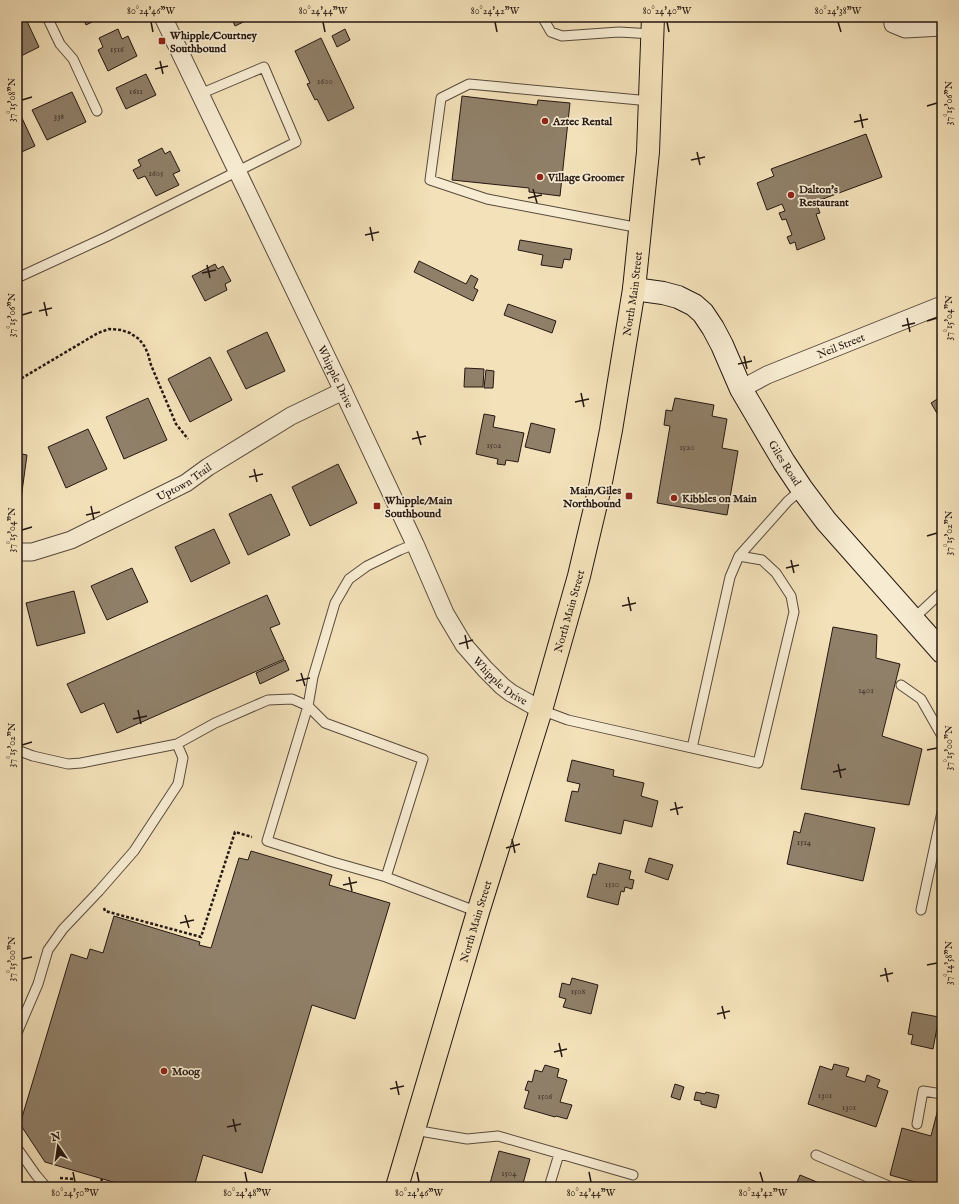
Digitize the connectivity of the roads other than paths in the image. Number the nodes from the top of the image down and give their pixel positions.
1 (47, 17) edge
2 (163, 17) edge
3 (543, 17) edge
4 (892, 17) edge
5 (653, 25) edge
6 (942, 27) edge
7 (200, 94) junction
8 (650, 101) junction
9 (96, 111) dead end
10 (238, 171) junction
11 (640, 228) junction
12 (17, 278) edge
13 (634, 289) junction
14 (942, 305) edge
15 (741, 389) junction
16 (343, 391) junction
17 (802, 489) junction
18 (415, 544) junction
19 (17, 552) edge
20 (739, 556) junction
21 (942, 592) edge
22 (913, 619) junction
23 (942, 652) edge
24 (901, 685) dead end
25 (308, 706) junction
26 (541, 710) junction
27 (942, 736) edge
28 (177, 744) junction
29 (692, 748) junction
30 (17, 750) edge
31 (942, 812) edge
32 (386, 877) junction
33 (921, 910) dead end
34 (478, 912) junction
35 (17, 1033) edge
36 (942, 1094) edge
37 (917, 1124) dead end
38 (414, 1130) junction
39 (17, 1148) edge
40 (559, 1154) junction
41 (816, 1154) dead end
42 (633, 1175) dead end
43 (46, 1187) edge
44 (397, 1187) edge
45 (549, 1187) edge
46 (891, 1187) edge

1 - 9 lane
2 - 7 street, Whipple Drive
3 - 5 lane
4 - 6 street
5 - 8 main road, North Main Street
7 - 10 street, Whipple Drive
7 - 10 lane
8 - 11 main road, North Main Street
8 - 11 lane
10 - 12 lane
10 - 16 street, Whipple Drive
11 - 13 main road, North Main Street
13 - 15 street, Giles Road
13 - 26 main road, North Main Street
14 - 15 street, Neil Street
15 - 17 street, Giles Road
16 - 18 street, Whipple Drive
16 - 19 street, Uptown Trail
17 - 20 lane
17 - 22 street, Giles Road
18 - 25 lane
18 - 26 street, Whipple Drive
20 - 29 lane
20 - 29 lane
21 - 22 lane
22 - 23 street, Giles Road
24 - 27 lane
25 - 28 lane
25 - 32 lane
25 - 32 lane
26 - 29 lane
26 - 34 main road, North Main Street
28 - 30 lane
28 - 35 lane
31 - 33 lane
32 - 34 lane
34 - 38 main road, North Main Street
36 - 37 lane
38 - 40 lane
38 - 44 main road, North Main Street
39 - 43 lane
40 - 42 lane
40 - 45 lane
41 - 46 lane

